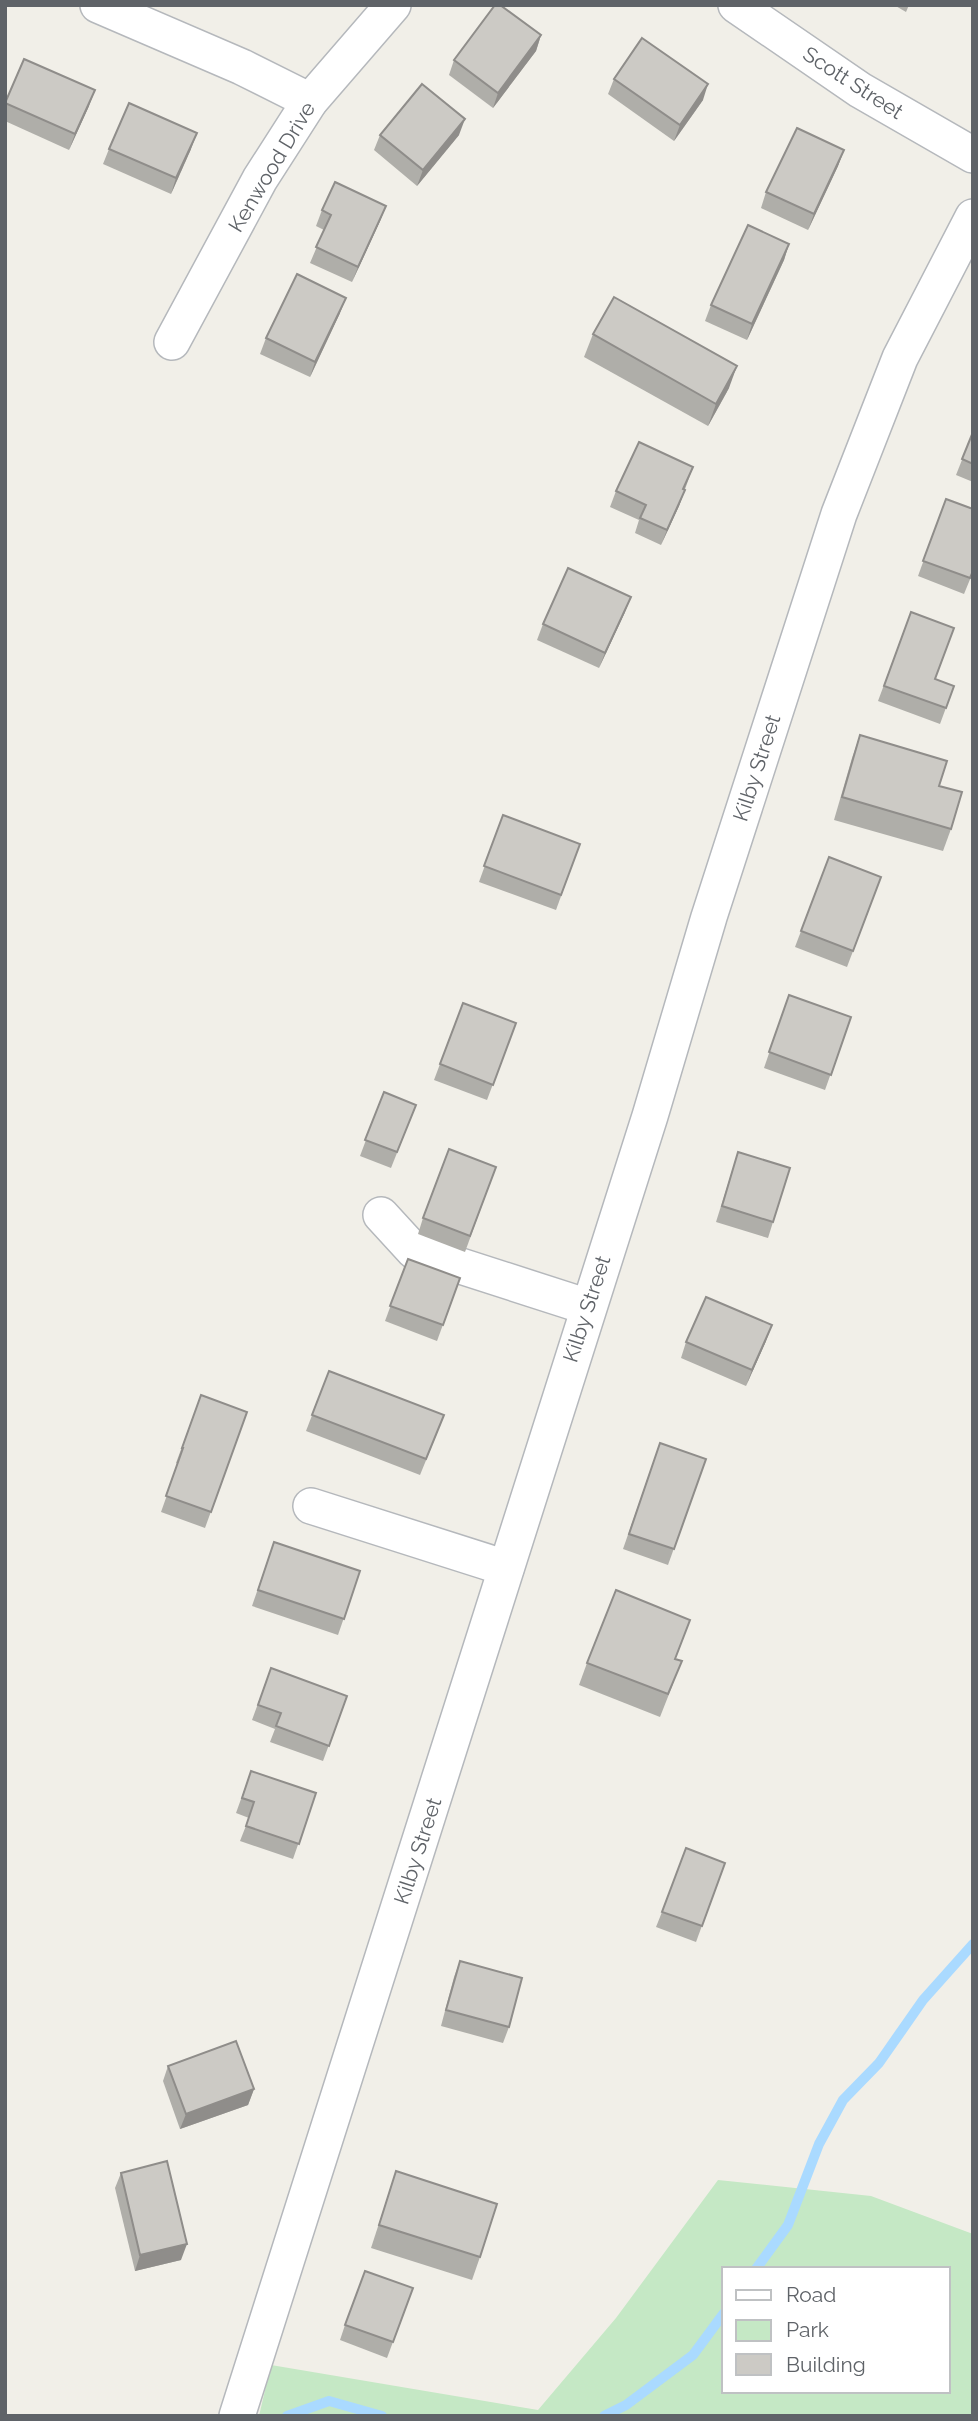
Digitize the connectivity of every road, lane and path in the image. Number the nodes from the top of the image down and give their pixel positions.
1 (98, 5) edge
2 (393, 5) edge
3 (736, 5) edge
4 (310, 102) junction
5 (973, 155) edge
6 (973, 217) edge
7 (172, 342) dead end
8 (382, 1215) dead end
9 (588, 1307) junction
10 (311, 1506) dead end
11 (506, 1568) junction
12 (237, 2416) edge

1 - 4 street
2 - 4 street, Kenwood Drive
3 - 5 street, Scott Street
4 - 7 street, Kenwood Drive
6 - 9 street, Kilby Street
8 - 9 street
9 - 11 street, Kilby Street
10 - 11 street
11 - 12 street, Kilby Street

